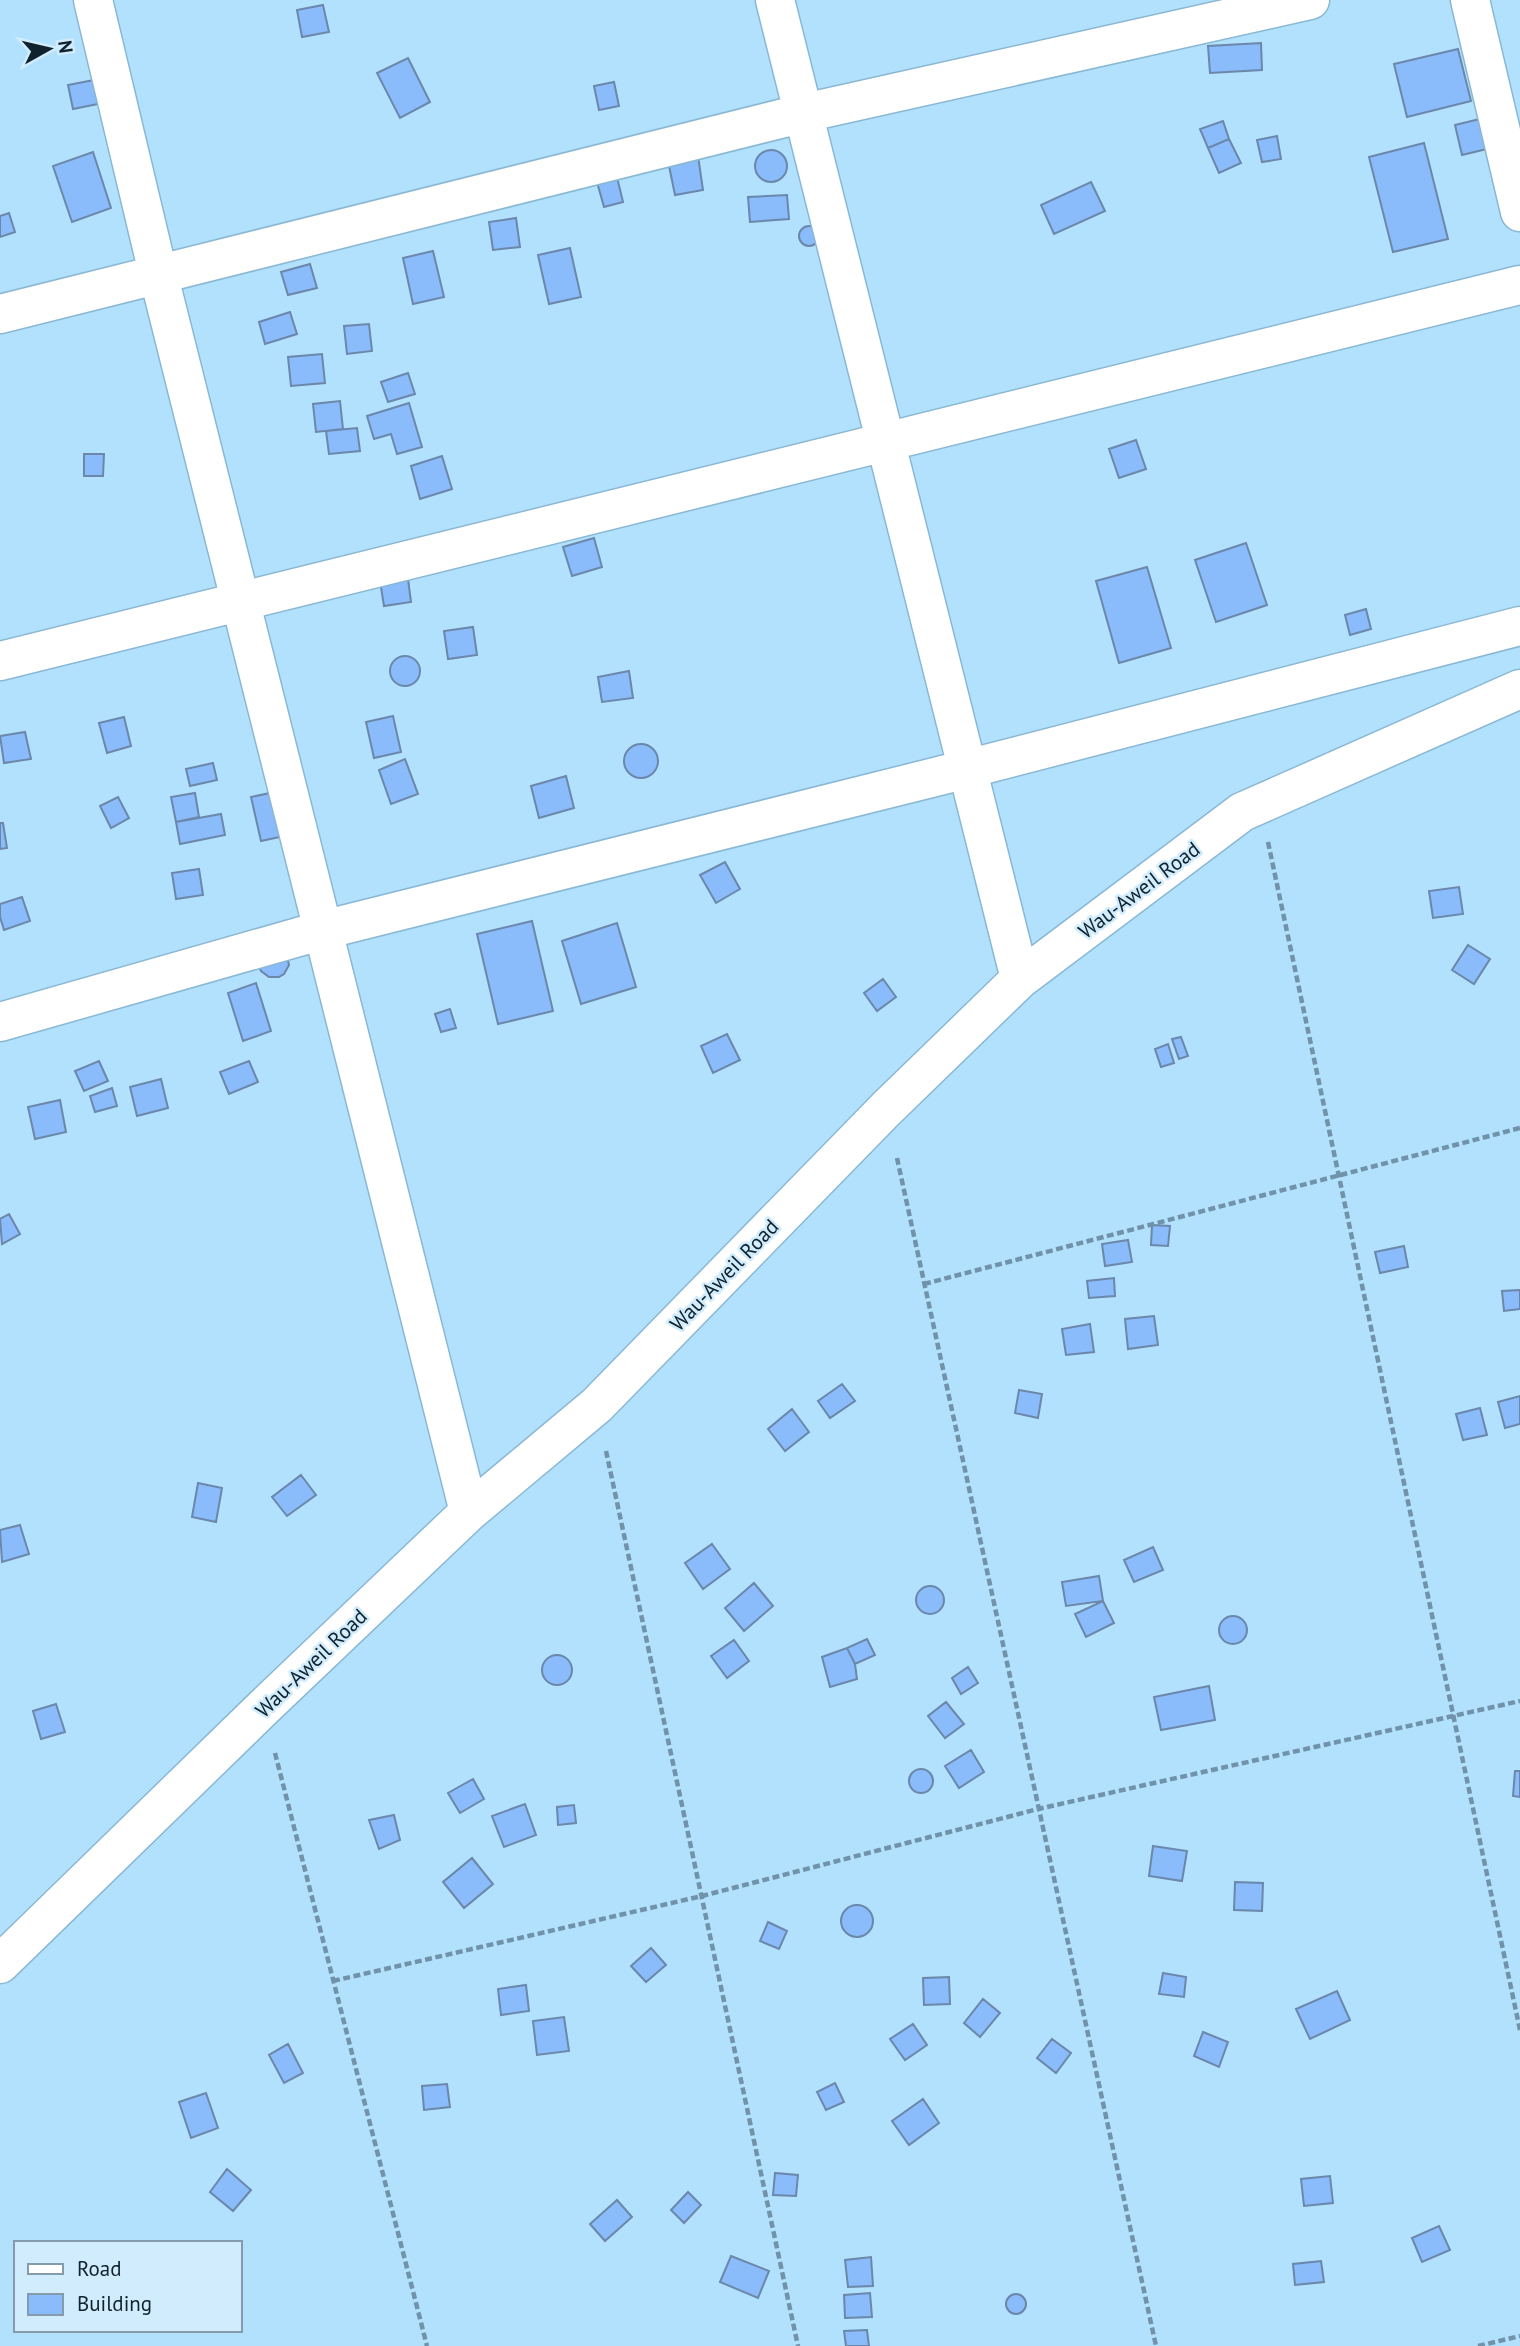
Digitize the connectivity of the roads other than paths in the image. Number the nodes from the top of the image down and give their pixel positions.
1 (93, 0) edge
2 (775, 0) edge
3 (1310, 0) edge
4 (1470, 0) edge
5 (804, 113) junction
6 (1520, 212) edge
7 (158, 273) junction
8 (1520, 285) edge
9 (0, 314) edge
10 (885, 442) junction
11 (240, 601) junction
12 (1520, 625) edge
13 (0, 661) edge
14 (1520, 689) edge
15 (967, 769) junction
16 (323, 930) junction
17 (1020, 979) junction
18 (0, 1022) edge
19 (469, 1512) junction
20 (0, 1964) edge

1 - 7 street
2 - 5 street
3 - 5 street
4 - 6 street
5 - 7 street
5 - 10 street
7 - 9 street
7 - 11 street
8 - 10 street
10 - 11 street
10 - 15 street
11 - 13 street
11 - 16 street
12 - 15 street
14 - 17 street, Wau-Aweil Road
15 - 16 street
15 - 17 street
16 - 18 street
16 - 19 street
17 - 19 street, Wau-Aweil Road
19 - 20 street, Wau-Aweil Road

